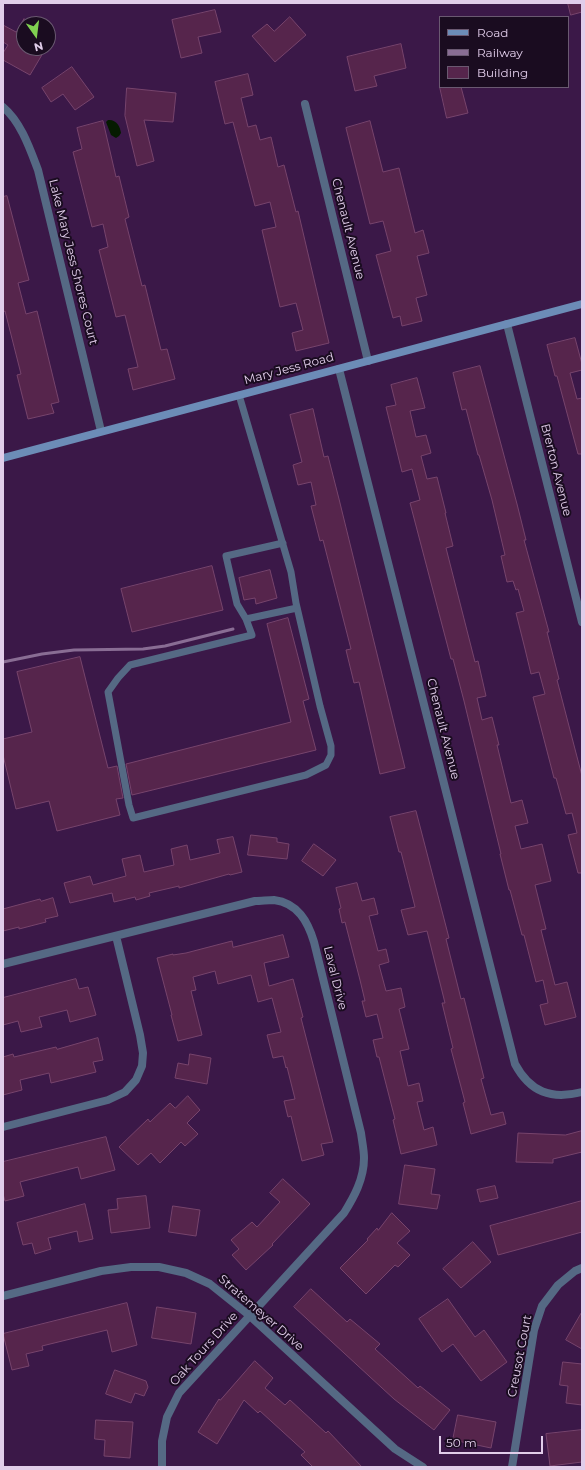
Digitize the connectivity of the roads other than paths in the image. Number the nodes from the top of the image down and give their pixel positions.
1 (305, 104) dead end
2 (3, 107) edge
3 (582, 304) edge
4 (507, 324) junction
5 (368, 361) junction
6 (339, 369) junction
7 (240, 395) junction
8 (101, 431) junction
9 (3, 458) edge
10 (283, 543) junction
11 (297, 608) junction
12 (246, 619) junction
13 (582, 622) edge
14 (116, 936) junction
15 (3, 964) edge
16 (582, 1092) edge
17 (3, 1127) edge
18 (582, 1268) edge
19 (3, 1296) edge
20 (250, 1316) junction
21 (162, 1467) edge
22 (423, 1467) edge
23 (512, 1467) edge

1 - 5 street, Chenault Avenue
2 - 8 street, Lake Mary Jess Shores Court
3 - 4 street, Mary Jess Road
4 - 5 street, Mary Jess Road
4 - 13 street, Brerton Avenue
5 - 6 street, Mary Jess Road
6 - 7 street, Mary Jess Road
6 - 16 street, Chenault Avenue
7 - 8 street, Mary Jess Road
7 - 10 lane
8 - 9 street, Mary Jess Road
10 - 11 lane
10 - 12 lane
11 - 12 lane
11 - 12 lane
14 - 15 street, Laval Drive
14 - 17 street
14 - 20 street, Laval Drive
18 - 23 street, Creusot Court
19 - 20 street, Stratemeyer Drive
20 - 21 street, Oak Tours Drive
20 - 22 street, Stratemeyer Drive

